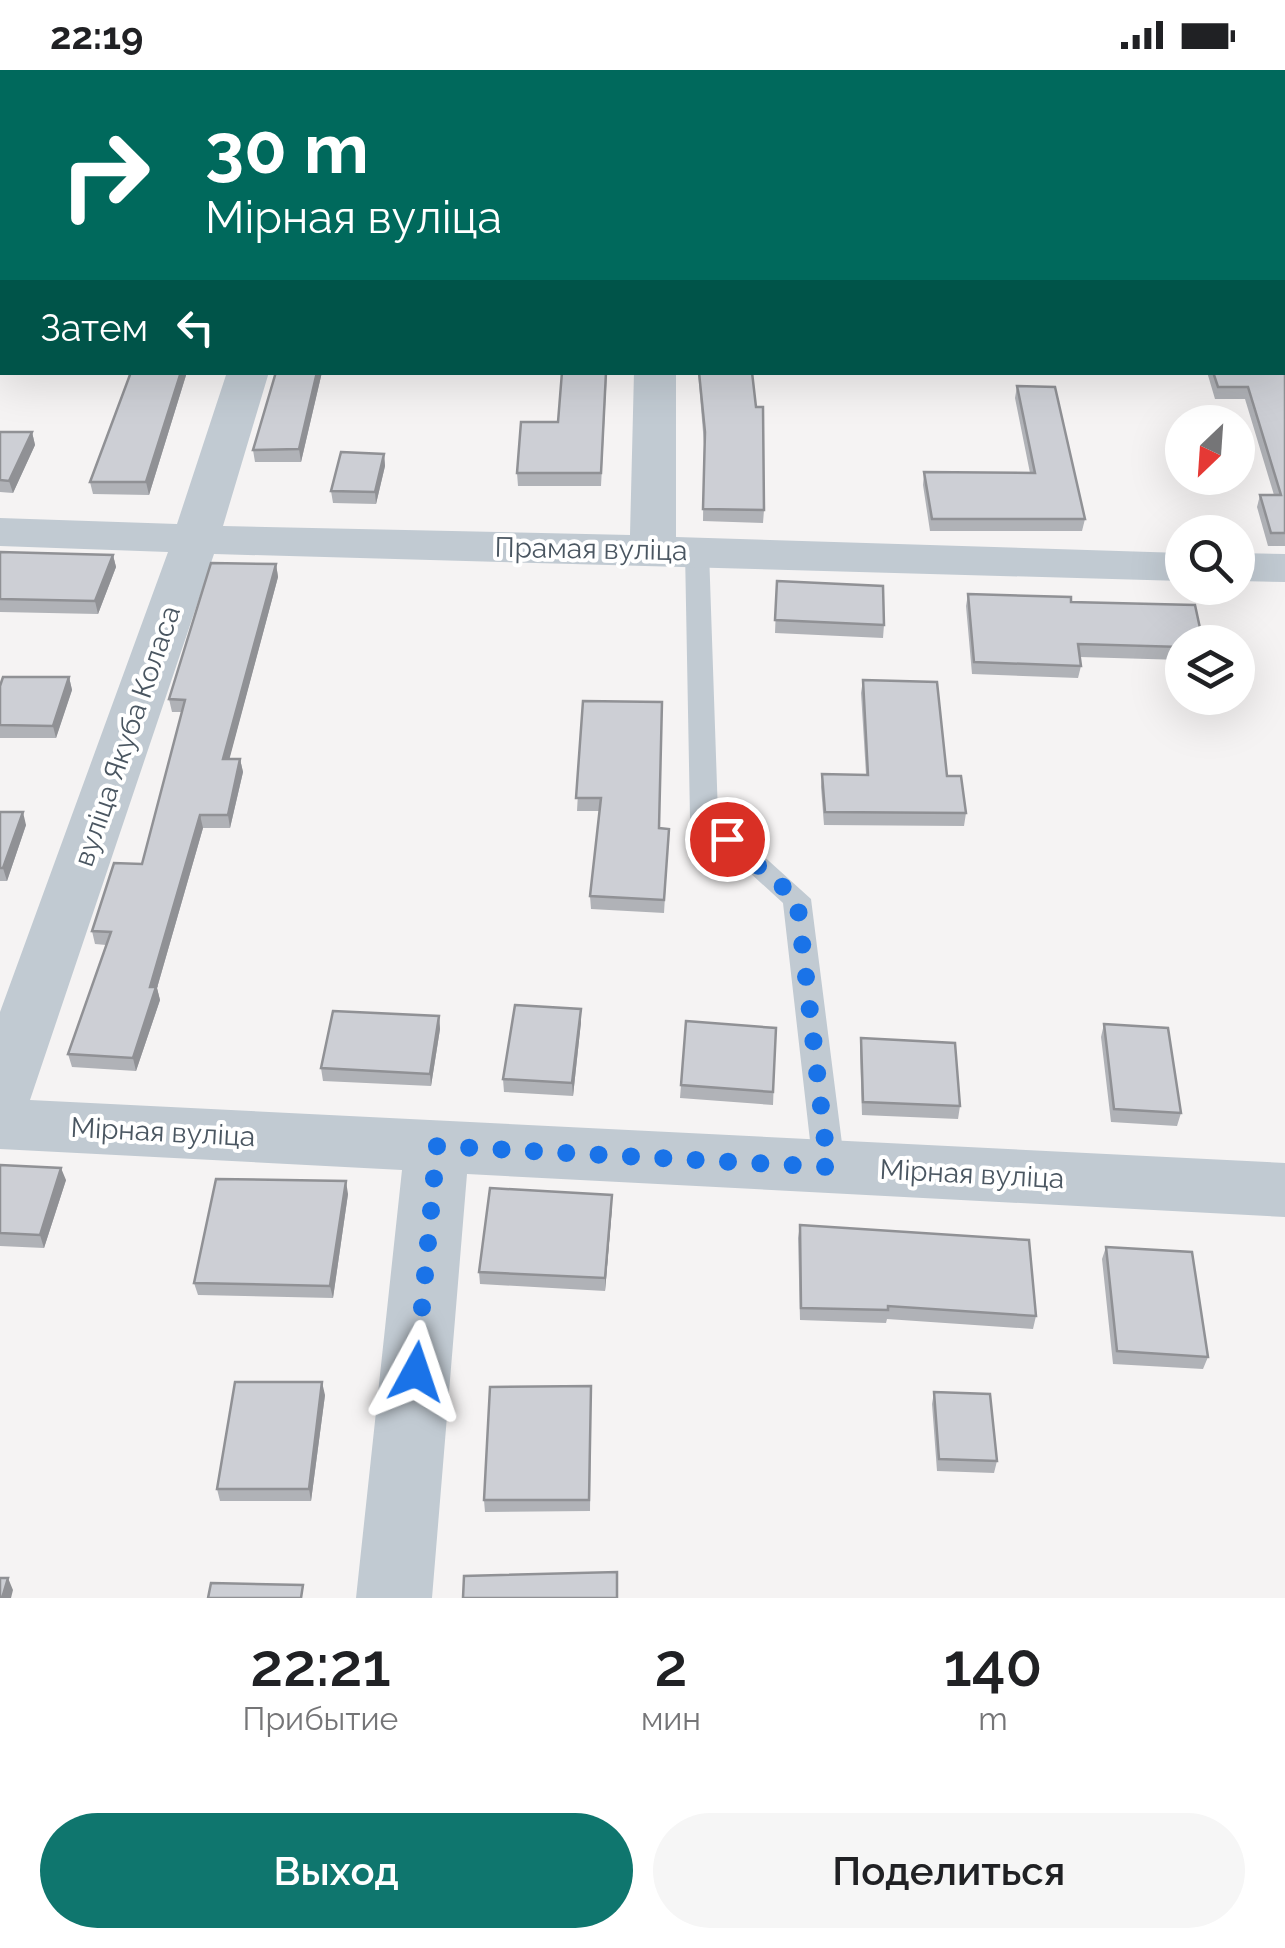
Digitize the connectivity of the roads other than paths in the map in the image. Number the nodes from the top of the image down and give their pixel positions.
1 (247, 375) edge
2 (655, 375) edge
3 (0, 532) edge
4 (195, 541) junction
5 (675, 551) junction
6 (1165, 567) edge
7 (1255, 568) edge
8 (1285, 568) edge
9 (0, 1098) edge
10 (0, 1124) edge
11 (437, 1146) junction
12 (828, 1167) junction
13 (1285, 1190) edge
14 (394, 1598) edge

1 - 4 street, вуліца Якуба Коласа
2 - 5 street
3 - 4 street, Прамая вуліца
4 - 5 street, Прамая вуліца
4 - 9 street, вуліца Якуба Коласа
5 - 6 street, Прамая вуліца
5 - 12 lane
7 - 8 street
10 - 11 street, Мірная вуліца
11 - 12 street, Мірная вуліца
11 - 14 street
12 - 13 street, Мірная вуліца

